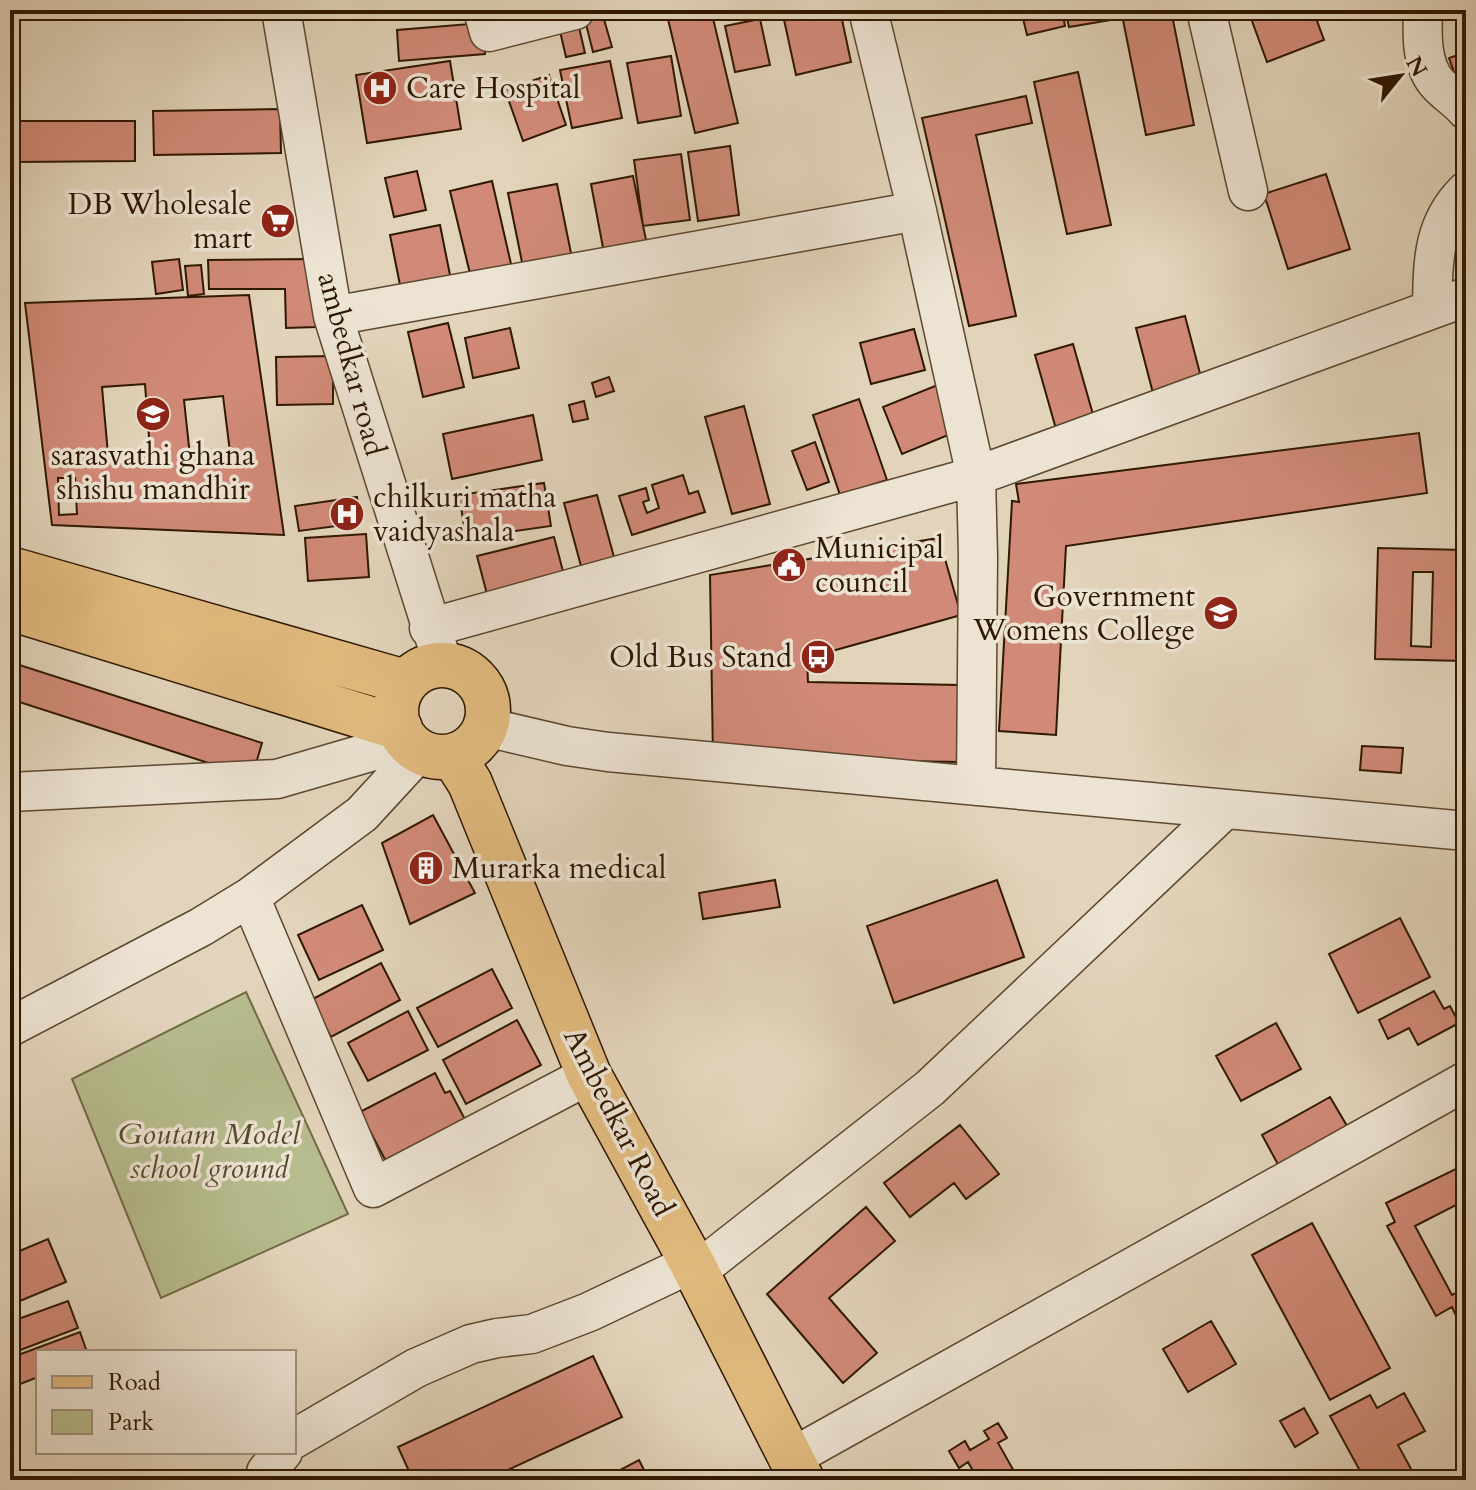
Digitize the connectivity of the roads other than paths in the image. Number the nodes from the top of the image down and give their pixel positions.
1 (281, 10) edge
2 (483, 10) edge
3 (575, 10) edge
4 (868, 10) edge
5 (1206, 10) edge
6 (1423, 10) edge
7 (1466, 110) edge
8 (1248, 191) dead end
9 (1466, 191) edge
10 (917, 211) junction
11 (1449, 302) edge
12 (333, 316) junction
13 (976, 476) junction
14 (10, 569) edge
15 (10, 608) edge
16 (426, 658) junction
17 (486, 727) junction
18 (420, 744) junction
19 (976, 786) junction
20 (10, 792) edge
21 (1224, 810) junction
22 (1466, 831) edge
23 (250, 897) junction
24 (10, 1027) edge
25 (589, 1075) junction
26 (1466, 1081) edge
27 (694, 1268) junction
28 (296, 1438) edge
29 (281, 1454) edge
30 (796, 1469) edge
31 (265, 1480) edge

1 - 12 street, ambedkar road
2 - 3 street
4 - 10 street
5 - 8 street
6 - 7 street
9 - 11 street
10 - 12 street
10 - 13 street
11 - 13 street
12 - 16 street, ambedkar road
13 - 16 street
13 - 19 street
14 - 16 main road
15 - 18 main road
16 - 17 main road
16 - 18 main road
17 - 18 main road
17 - 19 street
18 - 20 street
18 - 23 street
18 - 25 main road, Ambedkar Road
19 - 21 street
21 - 22 street
21 - 27 street
23 - 24 street
23 - 25 street
25 - 27 main road, Ambedkar Road
26 - 30 street
27 - 28 street
27 - 30 main road, Ambedkar Road
29 - 31 street

